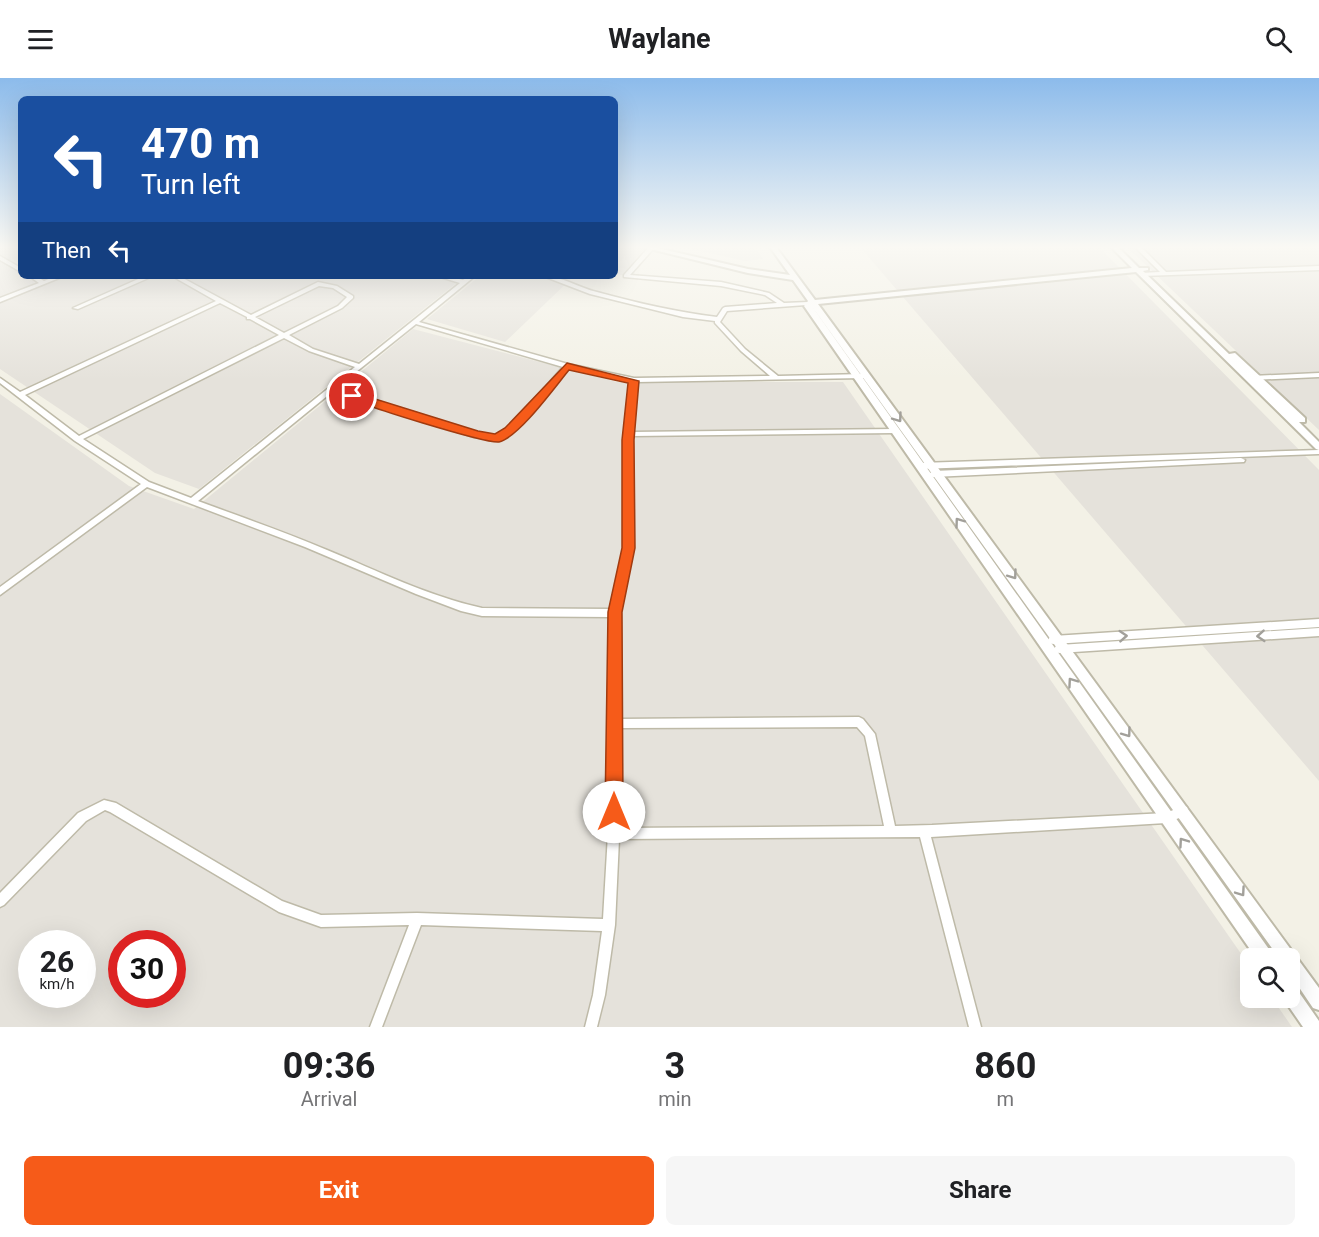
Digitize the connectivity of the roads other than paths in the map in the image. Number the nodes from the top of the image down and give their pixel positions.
1 (23, 291) edge
2 (115, 291) edge
3 (202, 291) edge
4 (303, 291) edge
5 (342, 291) edge
6 (452, 291) edge
7 (587, 291) edge
8 (755, 291) edge
9 (800, 291) edge
10 (919, 291) edge
11 (1163, 291) edge
12 (1165, 291) edge
13 (0, 300) edge
14 (220, 301) junction
15 (806, 301) junction
16 (782, 304) junction
17 (76, 308) dead end
18 (249, 318) junction
19 (717, 319) junction
20 (414, 322) junction
21 (281, 334) junction
22 (360, 366) junction
23 (567, 366) junction
24 (1319, 375) edge
25 (862, 376) junction
26 (776, 377) junction
27 (1257, 377) junction
28 (1246, 378) junction
29 (0, 380) edge
30 (634, 381) junction
31 (331, 389) junction
32 (20, 395) junction
33 (895, 431) junction
34 (629, 434) junction
35 (1319, 437) edge
36 (78, 439) junction
37 (1319, 447) edge
38 (1319, 452) edge
39 (1319, 457) edge
40 (929, 470) junction
41 (146, 484) junction
42 (192, 501) junction
43 (0, 592) edge
44 (615, 612) junction
45 (1319, 623) edge
46 (1319, 632) edge
47 (1063, 644) junction
48 (1046, 645) junction
49 (615, 724) junction
50 (1183, 811) junction
51 (1166, 818) junction
52 (891, 831) junction
53 (924, 831) junction
54 (614, 834) junction
55 (0, 901) edge
56 (417, 919) junction
57 (609, 925) junction
58 (1258, 948) edge
59 (1280, 948) edge
60 (1300, 976) edge
61 (1319, 1004) edge
62 (1300, 1008) edge
63 (1303, 1012) junction
64 (376, 1027) edge
65 (591, 1027) edge
66 (975, 1027) edge
67 (1313, 1027) edge

1 - 13 street
2 - 17 street
3 - 14 street
4 - 18 street
5 - 21 street
6 - 20 street
7 - 19 street
8 - 16 street
9 - 15 street
10 - 15 street
11 - 28 street
12 - 27 street
14 - 18 street
14 - 32 street
15 - 16 street
15 - 25 street
16 - 19 street
18 - 21 street
19 - 26 street
20 - 22 street
20 - 23 street
21 - 22 street
21 - 36 street
22 - 31 street
23 - 30 street
23 - 31 street
24 - 27 street
25 - 26 street
25 - 33 street
25 -> 40 street
26 - 30 street
27 - 28 street
27 - 35 street
28 - 37 street
29 - 32 street
30 - 34 street
31 - 42 street
32 - 36 street
33 - 34 street
33 - 40 street
34 - 44 street
36 - 41 street
38 - 40 street
39 - 40 street
40 -> 47 street
48 -> 40 street
41 - 42 street
41 - 43 street
42 - 44 street
44 - 49 street
47 -> 45 street
46 -> 47 street
47 - 48 street
47 -> 50 street
51 -> 48 street
49 - 52 street
49 - 54 street
50 - 51 street
50 -> 59 street
51 - 53 street
58 -> 51 street
52 - 53 street
52 - 54 street
53 - 66 street
54 - 57 street
55 - 56 street
56 - 57 street
56 - 64 street
57 - 65 street
60 - 61 street
61 - 63 street
62 - 63 street
63 - 67 street

